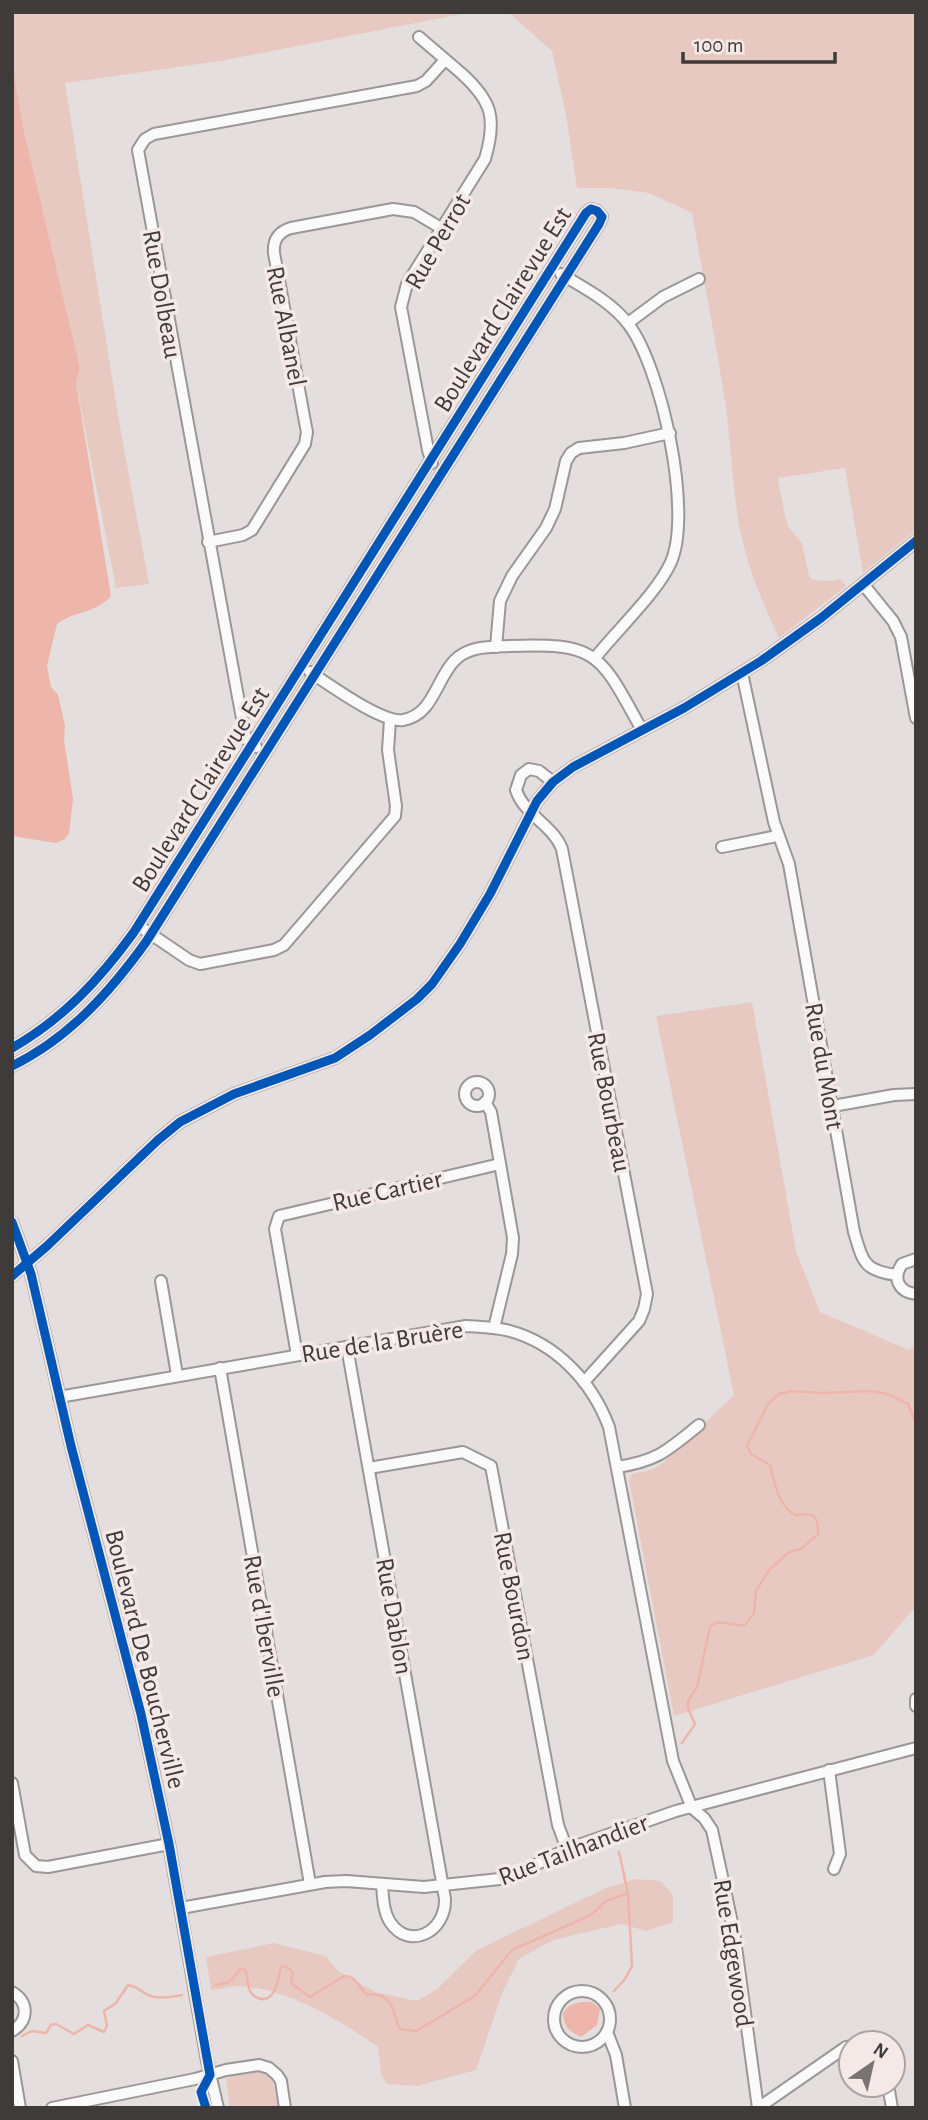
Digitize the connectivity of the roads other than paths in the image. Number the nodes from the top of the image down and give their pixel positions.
1 (419, 37) dead end
2 (445, 60) junction
3 (442, 228) junction
4 (552, 269) junction
5 (565, 277) junction
6 (699, 279) dead end
7 (628, 323) junction
8 (670, 433) junction
9 (431, 462) junction
10 (443, 470) junction
11 (916, 541) edge
12 (208, 542) junction
13 (863, 584) junction
14 (496, 647) junction
15 (594, 658) junction
16 (301, 667) junction
17 (742, 673) junction
18 (315, 676) junction
19 (916, 718) edge
20 (390, 720) junction
21 (642, 730) junction
22 (253, 745) junction
23 (265, 753) junction
24 (553, 782) junction
25 (531, 813) junction
26 (777, 836) junction
27 (722, 847) dead end
28 (139, 926) junction
29 (151, 934) junction
30 (12, 1048) edge
31 (12, 1066) edge
32 (916, 1094) edge
33 (485, 1102) dead end
34 (833, 1106) junction
35 (500, 1164) junction
36 (12, 1222) edge
37 (916, 1259) edge
38 (27, 1263) junction
39 (897, 1275) junction
40 (12, 1276) edge
41 (161, 1282) dead end
42 (916, 1294) edge
43 (494, 1328) junction
44 (347, 1347) junction
45 (297, 1355) junction
46 (220, 1368) junction
47 (177, 1375) junction
48 (584, 1382) junction
49 (59, 1397) junction
50 (699, 1425) dead end
51 (617, 1467) junction
52 (369, 1468) junction
53 (916, 1699) edge
54 (916, 1706) edge
55 (916, 1748) edge
56 (829, 1770) junction
57 (12, 1783) edge
58 (692, 1808) junction
59 (169, 1844) junction
60 (567, 1849) junction
61 (834, 1870) dead end
62 (310, 1884) junction
63 (382, 1884) junction
64 (443, 1886) junction
65 (181, 1908) junction
66 (12, 1992) edge
67 (12, 2031) edge
68 (607, 2032) junction
69 (837, 2053) edge
70 (12, 2061) edge
71 (210, 2075) junction
72 (20, 2108) edge
73 (52, 2108) edge
74 (218, 2108) edge
75 (285, 2108) edge
76 (625, 2108) edge
77 (758, 2108) edge

1 - 2 street, Rue Perrot
2 - 3 street, Rue Perrot
2 - 12 street, Rue Dolbeau
3 - 9 street, Rue Perrot
3 - 12 street, Rue Albanel
4 - 5 street
4 - 5 street, Boulevard Clairevue Est
4 - 9 street, Boulevard Clairevue Est
5 - 7 street
5 - 10 street, Boulevard Clairevue Est
6 - 7 street
7 - 8 street
8 - 14 street
8 - 15 street
9 - 10 street
9 - 16 street, Boulevard Clairevue Est
10 - 18 street, Boulevard Clairevue Est
11 - 13 street
12 - 22 street, Rue Dolbeau
13 - 17 street
13 - 19 street
14 - 15 street
14 - 20 street
15 - 21 street
16 - 18 street
16 - 22 street, Boulevard Clairevue Est
17 - 21 street
17 - 26 street, Rue du Mont
18 - 20 street
18 - 23 street, Boulevard Clairevue Est
20 - 29 street
21 - 24 street
22 - 23 street
22 - 28 street, Boulevard Clairevue Est
23 - 29 street, Boulevard Clairevue Est
24 - 25 street
24 - 25 street
25 - 38 street
25 - 48 street, Rue Bourbeau
26 - 27 street
26 - 34 street, Rue du Mont
28 - 29 street
28 - 30 street, Boulevard Clairevue Est
29 - 31 street, Boulevard Clairevue Est
32 - 34 street
33 - 35 street
34 - 39 street, Rue du Mont
35 - 43 street
35 - 45 street, Rue Cartier
36 - 38 street, Boulevard De Boucherville
37 - 39 street
38 - 40 street
38 - 49 street, Boulevard De Boucherville
39 - 42 street, Rue du Mont
41 - 47 street
43 - 44 street, Rue de la Bruère
43 - 48 street, Rue de la Bruère
44 - 45 street, Rue de la Bruère
44 - 52 street, Rue Dablon
45 - 46 street, Rue de la Bruère
46 - 47 street, Rue de la Bruère
46 - 62 street, Rue d'Iberville
47 - 49 street, Rue de la Bruère
48 - 51 street, Rue de la Bruère
49 - 59 street, Boulevard De Boucherville
50 - 51 street
51 - 58 street, Rue de la Bruère
52 - 60 street, Rue Bourdon
52 - 64 street, Rue Dablon
53 - 54 street
55 - 56 street, Rue Tailhandier
56 - 58 street, Rue Tailhandier
56 - 61 street
57 - 59 street
58 - 60 street, Rue Tailhandier
58 - 77 street, Rue Edgewood
59 - 65 street, Boulevard De Boucherville
60 - 64 street, Rue Tailhandier
62 - 63 street, Rue Tailhandier
62 - 65 street, Rue Tailhandier
63 - 64 street, Rue Tailhandier
63 - 64 street, Rue Dablon
65 - 71 street, Boulevard De Boucherville
66 - 67 street
68 - 68 street
68 - 76 street
69 - 77 street
70 - 72 street
71 - 73 street
71 - 74 street, Boulevard De Boucherville
71 - 75 street

